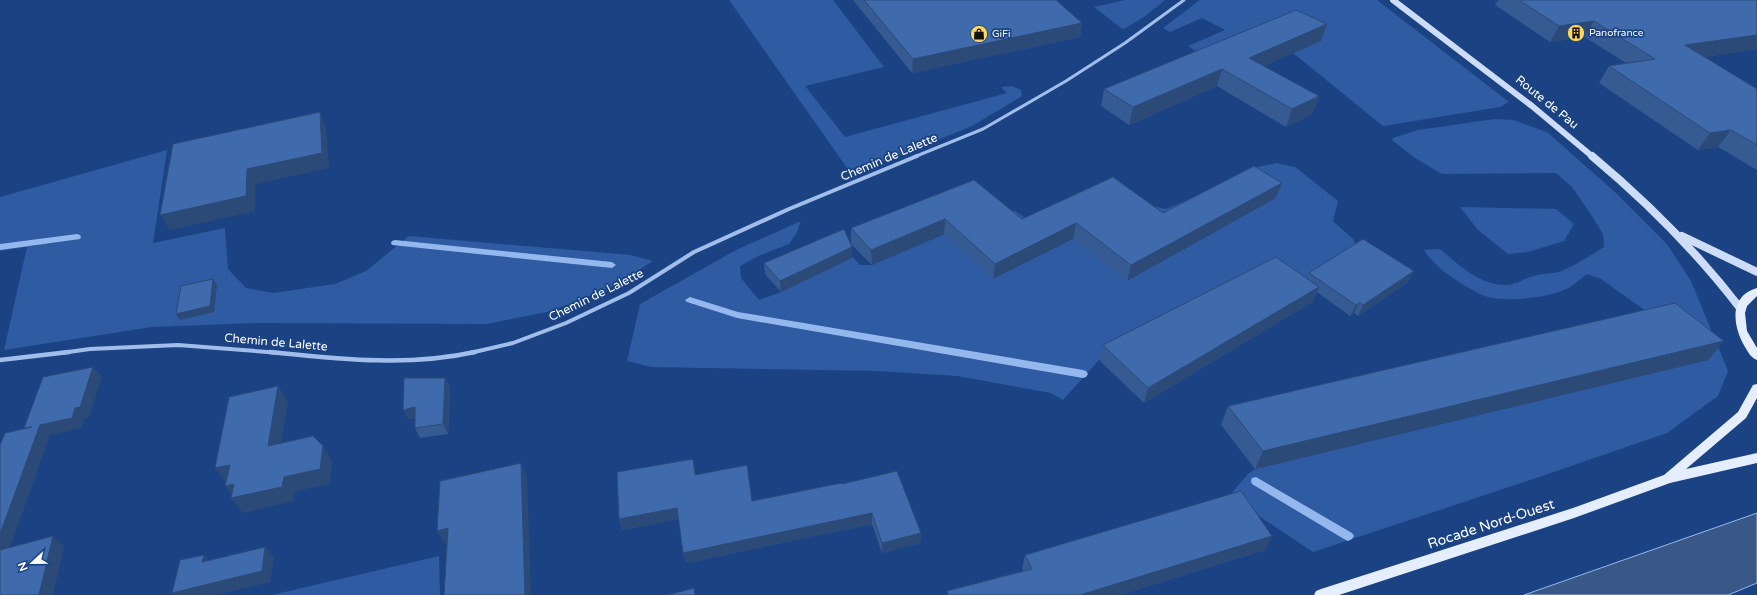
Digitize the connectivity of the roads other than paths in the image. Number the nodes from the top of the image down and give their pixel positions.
1 (1184, 0) edge
2 (1393, 0) edge
3 (1676, 233) junction
4 (1757, 272) edge
5 (1757, 291) edge
6 (1740, 308) junction
7 (1757, 356) edge
8 (0, 360) edge
9 (1757, 388) edge
10 (1757, 458) edge
11 (1669, 478) junction
12 (1321, 595) edge

1 - 8 street, Chemin de Lalette
2 - 3 main road, Route de Pau
3 - 4 main road, Route de Pau
3 - 6 main road, Route de Pau
5 - 6 main road
6 - 7 main road
9 - 11 main road, Rocade Nord-Ouest
10 - 11 main road, Rocade Nord-Ouest
11 - 12 main road, Rocade Nord-Ouest

